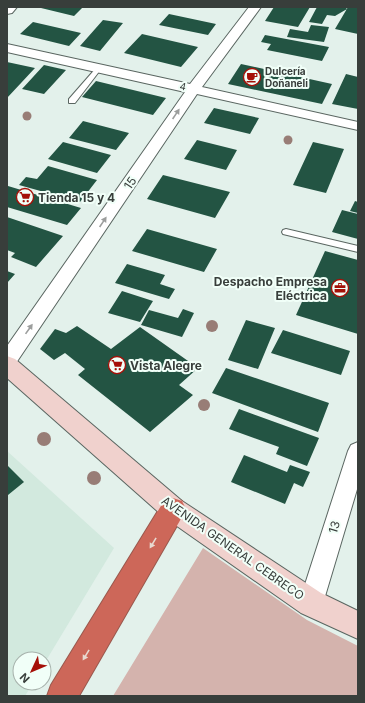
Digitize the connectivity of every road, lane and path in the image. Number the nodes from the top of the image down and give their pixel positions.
1 (10, 7) edge
2 (255, 7) edge
3 (7, 10) edge
4 (7, 48) edge
5 (99, 68) junction
6 (194, 88) junction
7 (72, 101) dead end
8 (358, 126) edge
9 (286, 232) dead end
10 (358, 249) edge
11 (7, 361) edge
12 (7, 365) edge
13 (358, 451) edge
14 (172, 509) junction
15 (311, 603) junction
16 (358, 625) edge
17 (62, 696) edge

1 - 3 street
2 - 6 street, 15
4 - 5 street, 4
5 - 6 street, 4
5 - 7 lane
6 - 8 street, 4
11 -> 6 street, 15
9 - 10 lane
12 - 14 main road, AVENIDA GENERAL CEBRECO
13 - 15 street, 13
14 - 15 main road, AVENIDA GENERAL CEBRECO
14 -> 17 highway
15 - 16 main road, AVENIDA GENERAL CEBRECO

